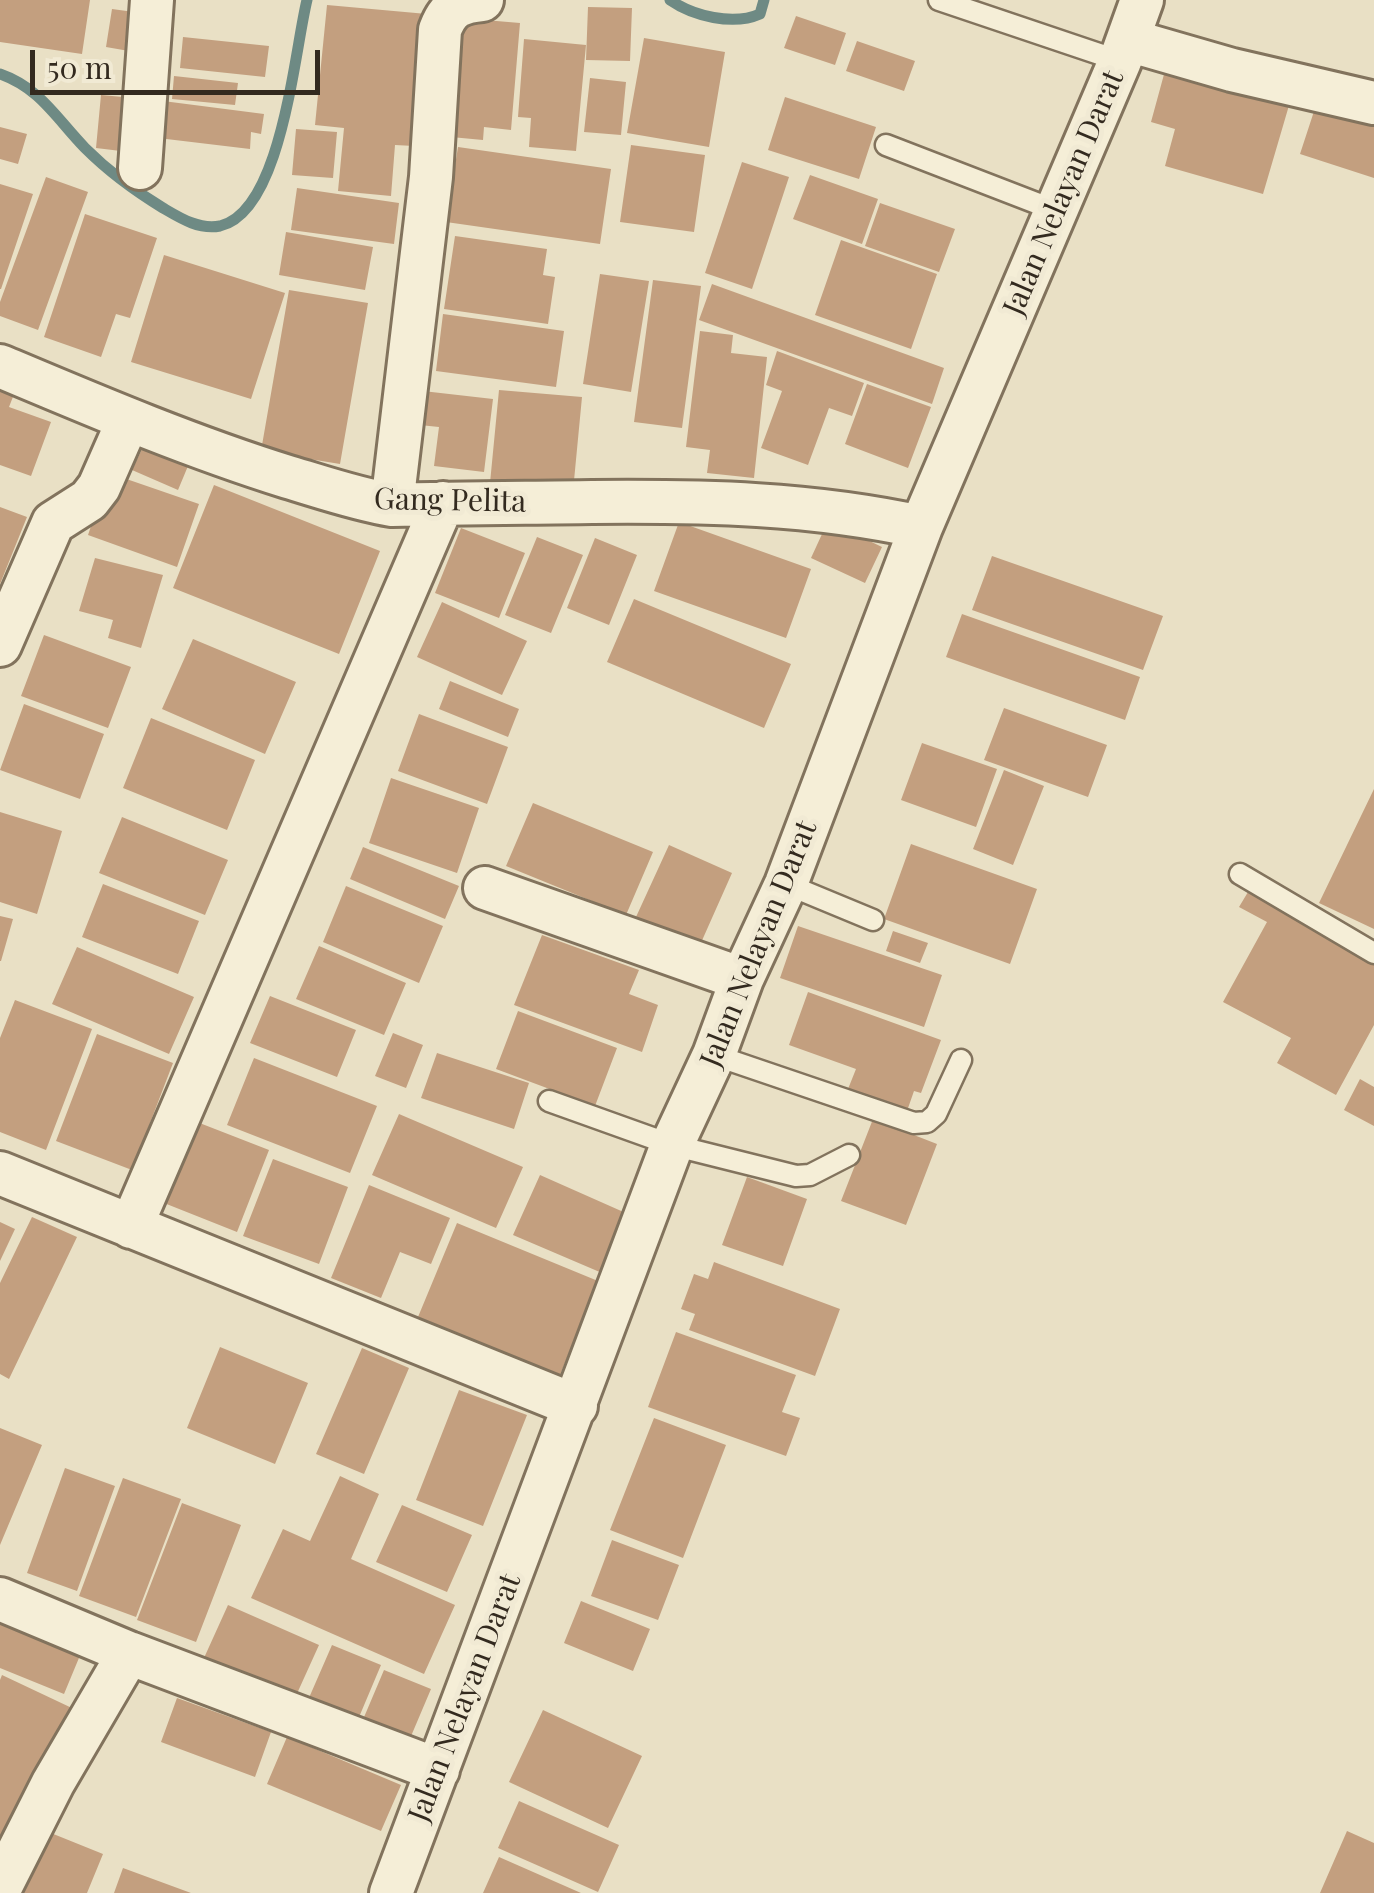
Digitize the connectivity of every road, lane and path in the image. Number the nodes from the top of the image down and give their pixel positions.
1 (152, 0) edge
2 (939, 0) edge
3 (1142, 0) edge
4 (475, 1) edge
5 (1124, 51) junction
6 (1374, 102) edge
7 (886, 145) dead end
8 (140, 168) dead end
9 (1057, 211) junction
10 (0, 366) edge
11 (128, 420) junction
12 (443, 503) junction
13 (392, 505) junction
14 (921, 527) junction
15 (0, 646) edge
16 (1240, 874) dead end
17 (786, 884) junction
18 (485, 888) dead end
19 (873, 920) dead end
20 (1374, 953) edge
21 (742, 978) junction
22 (714, 1055) junction
23 (961, 1060) dead end
24 (550, 1101) dead end
25 (672, 1145) junction
26 (848, 1155) dead end
27 (0, 1173) edge
28 (131, 1227) junction
29 (576, 1406) junction
30 (0, 1598) edge
31 (130, 1653) junction
32 (438, 1770) junction
33 (0, 1888) edge
34 (390, 1893) edge

1 - 8 street
2 - 5 lane
3 - 5 street, Jalan Nelayan Darat
4 - 13 street
5 - 6 street
5 - 9 street, Jalan Nelayan Darat
7 - 9 lane
9 - 14 street, Jalan Nelayan Darat
10 - 11 street, Gang Pelita
11 - 13 street, Gang Pelita
11 - 15 street
12 - 13 street, Gang Pelita
12 - 14 street, Gang Pelita
12 - 28 street
14 - 17 street, Jalan Nelayan Darat
16 - 20 lane
17 - 19 lane
17 - 21 street, Jalan Nelayan Darat
18 - 21 street
21 - 22 street, Jalan Nelayan Darat
22 - 23 lane
22 - 25 street, Jalan Nelayan Darat
24 - 25 lane
25 - 26 lane
25 - 29 street, Jalan Nelayan Darat
27 - 28 street
28 - 29 street
29 - 32 street, Jalan Nelayan Darat
30 - 31 street
31 - 32 street
31 - 33 street
32 - 34 street, Jalan Nelayan Darat

